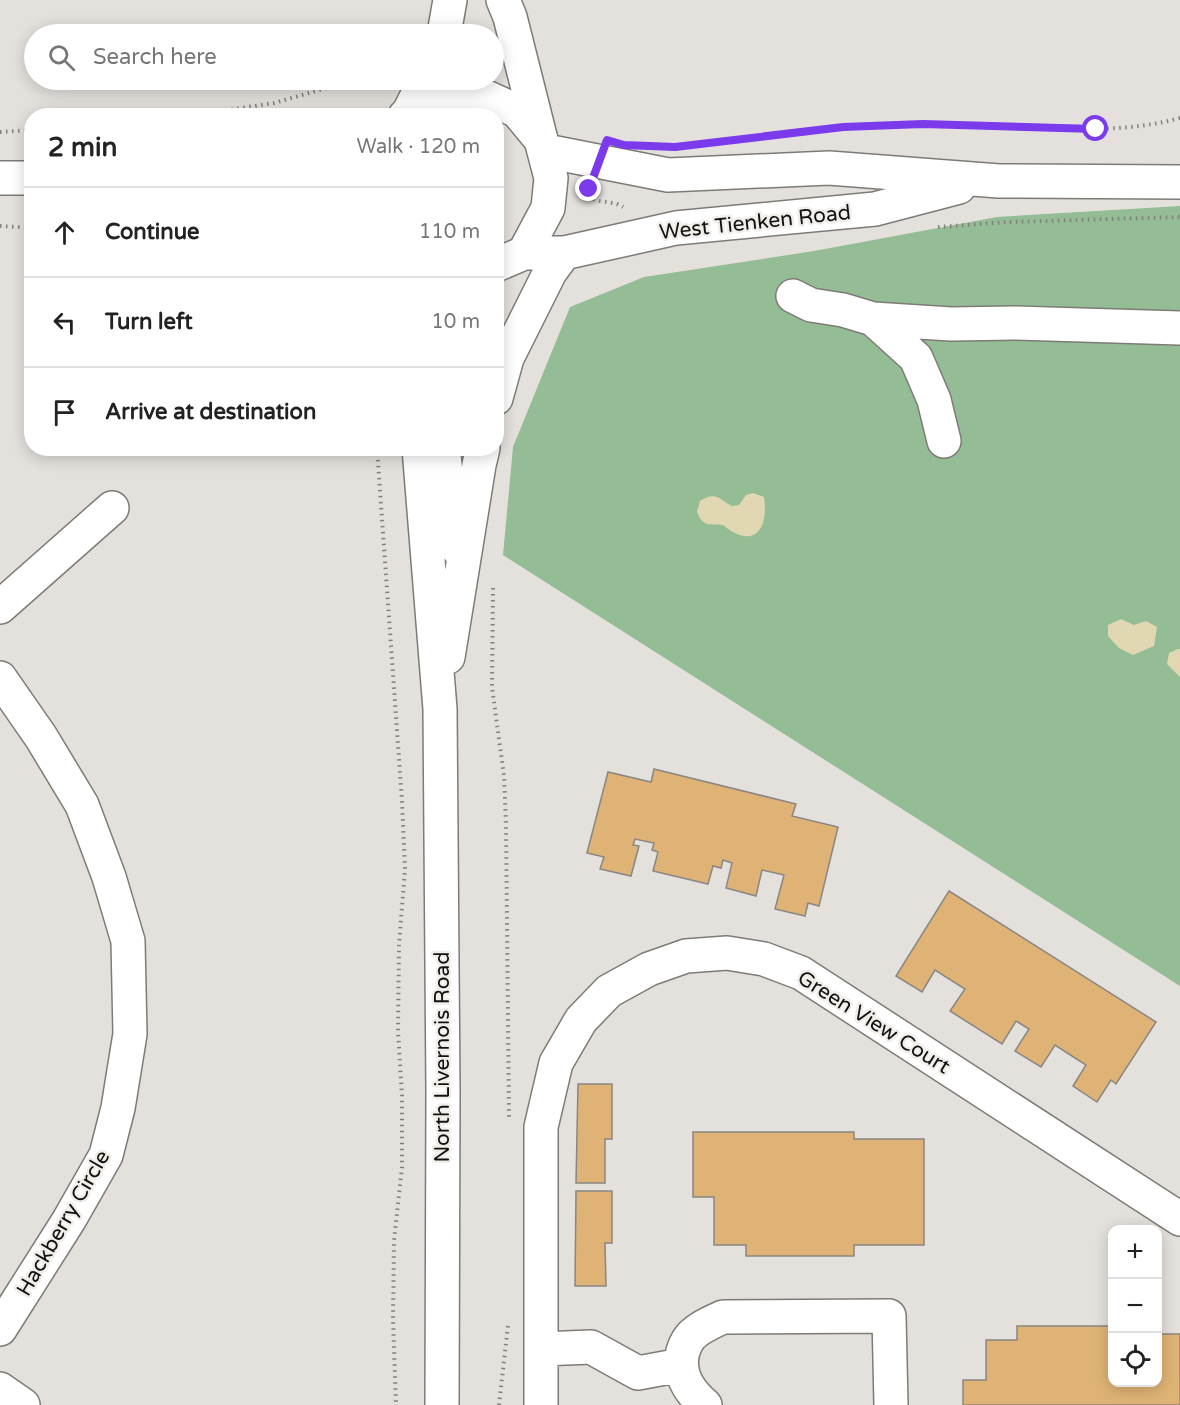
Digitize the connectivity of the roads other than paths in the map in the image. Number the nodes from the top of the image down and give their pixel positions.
1 (450, 0) edge
2 (503, 0) edge
3 (446, 24) edge
4 (420, 90) edge
5 (410, 108) edge
6 (418, 108) edge
7 (544, 146) junction
8 (0, 178) edge
9 (24, 178) edge
10 (984, 180) junction
11 (1180, 182) edge
12 (564, 252) junction
13 (510, 259) edge
14 (793, 296) dead end
15 (873, 320) junction
16 (1180, 328) edge
17 (504, 369) edge
18 (944, 441) dead end
19 (420, 456) edge
20 (444, 456) edge
21 (481, 456) edge
22 (112, 508) dead end
23 (462, 571) junction
24 (0, 607) edge
25 (0, 678) edge
26 (440, 709) junction
27 (1180, 1219) edge
28 (0, 1329) edge
29 (541, 1349) junction
30 (681, 1365) junction
31 (0, 1389) edge
32 (24, 1405) edge
33 (441, 1405) edge
34 (541, 1405) edge
35 (705, 1405) edge
36 (891, 1405) edge

1 - 3 main road
2 - 7 main road
4 - 5 main road
6 - 7 main road
7 - 10 main road, West Tienken Road
7 - 13 main road
8 - 9 main road
10 - 11 main road, West Tienken Road
10 - 12 main road, West Tienken Road
12 - 13 main road, West Tienken Road
12 - 17 main road
14 - 15 main road
15 - 16 main road
15 - 18 main road
19 - 26 main road, North Livernois Road
20 - 23 main road, North Livernois Road
21 - 23 main road
22 - 24 main road
23 - 26 main road, North Livernois Road
25 - 28 main road, Hackberry Circle
26 - 33 main road, North Livernois Road
27 - 29 main road, Green View Court
29 - 30 main road
29 - 34 main road, Green View Court
30 - 35 main road
30 - 36 main road
31 - 32 main road

